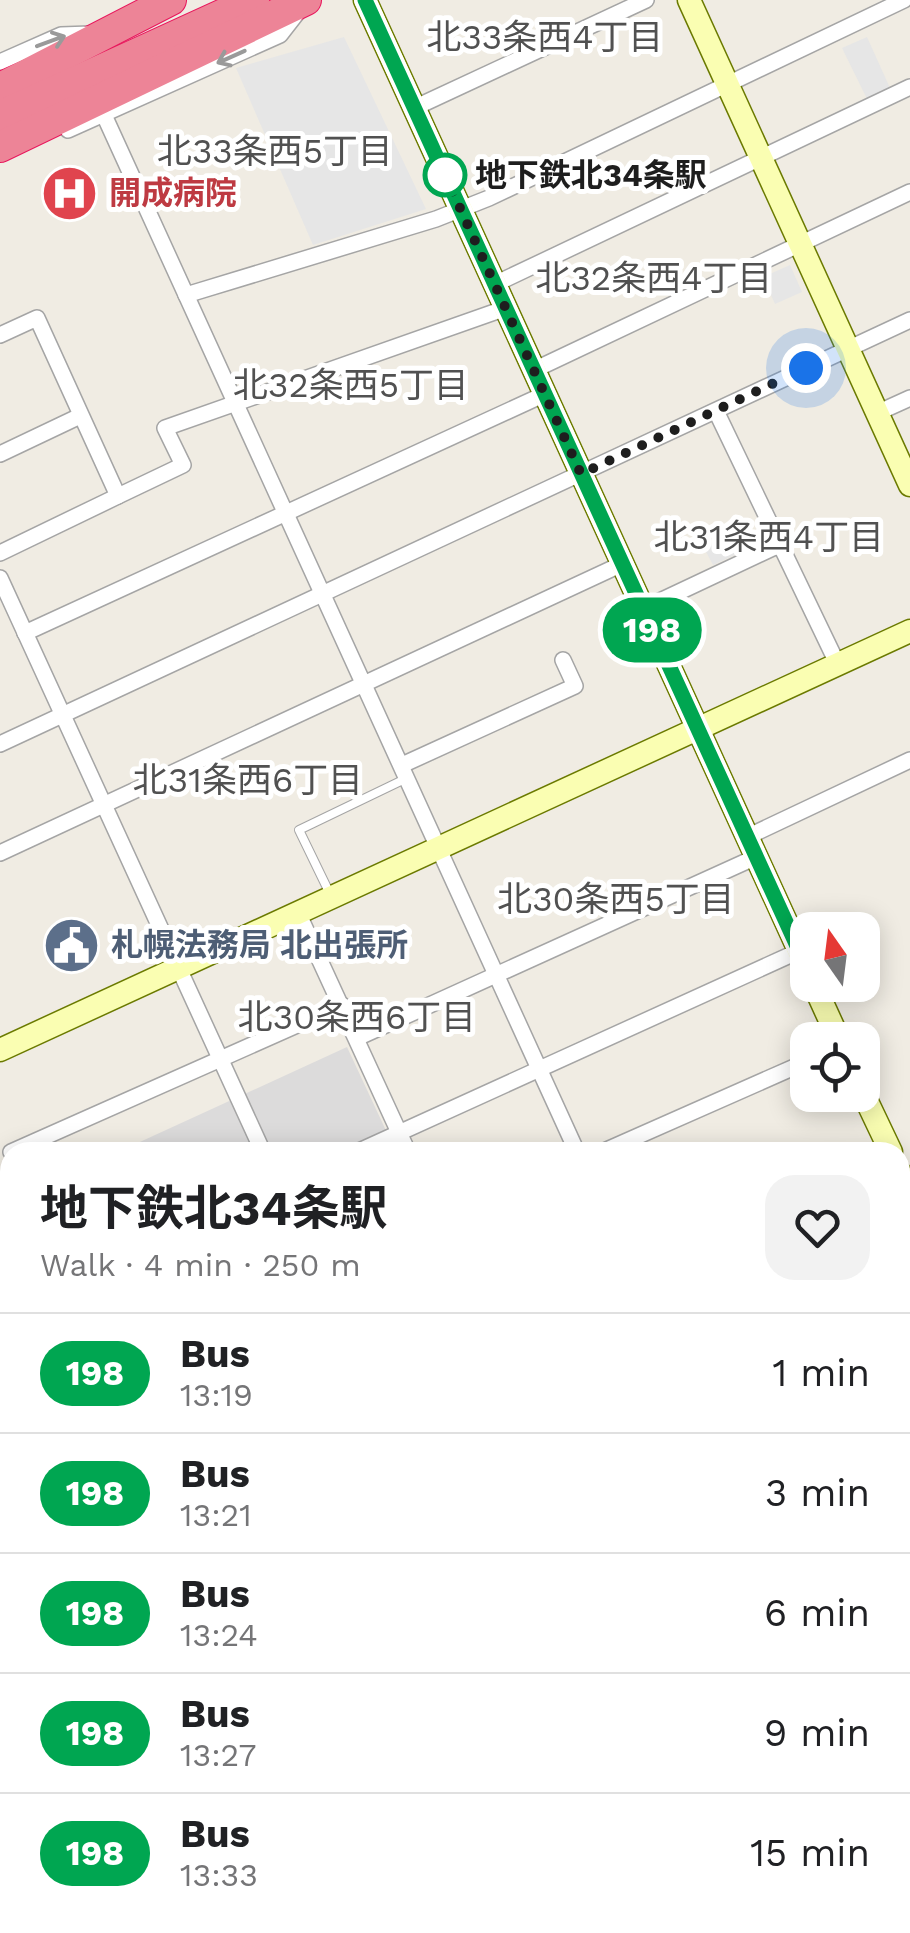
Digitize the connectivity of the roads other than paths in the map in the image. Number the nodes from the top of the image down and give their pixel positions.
1 (171, 0) edge
2 (212, 0) edge
3 (254, 0) edge
4 (273, 0) edge
5 (306, 0) edge
6 (365, 0) edge
7 (646, 0) edge
8 (689, 0) edge
9 (904, 0) edge
10 (5, 81) edge
11 (728, 84) junction
12 (910, 88) edge
13 (414, 108) junction
14 (104, 115) junction
15 (0, 116) edge
16 (0, 124) edge
17 (0, 147) edge
18 (761, 158) junction
19 (0, 160) edge
20 (910, 192) edge
21 (460, 209) junction
22 (800, 244) junction
23 (494, 284) junction
24 (186, 295) junction
25 (506, 308) junction
26 (910, 320) edge
27 (0, 335) edge
28 (848, 349) junction
29 (534, 370) junction
30 (545, 394) junction
31 (910, 398) edge
32 (237, 400) junction
33 (716, 411) junction
34 (878, 413) junction
35 (80, 416) junction
36 (0, 454) edge
37 (581, 474) junction
38 (908, 475) edge
39 (118, 496) junction
40 (287, 513) junction
41 (779, 544) junction
42 (0, 553) edge
43 (622, 564) junction
44 (0, 578) edge
45 (324, 595) junction
46 (642, 609) junction
47 (910, 630) edge
48 (25, 633) junction
49 (564, 660) dead end
50 (838, 664) junction
51 (364, 682) junction
52 (63, 715) junction
53 (698, 730) junction
54 (0, 744) edge
55 (910, 760) edge
56 (405, 771) junction
57 (104, 806) junction
58 (751, 847) junction
59 (441, 850) junction
60 (0, 853) edge
61 (333, 900) junction
62 (299, 915) junction
63 (790, 932) edge
64 (790, 965) edge
65 (179, 970) junction
66 (497, 974) junction
67 (342, 1005) junction
68 (357, 1038) junction
69 (0, 1050) edge
70 (220, 1059) junction
71 (540, 1068) junction
72 (790, 1069) edge
73 (872, 1112) edge
74 (400, 1133) junction
75 (35, 1142) edge
76 (257, 1142) edge
77 (380, 1142) edge
78 (404, 1142) edge
79 (573, 1142) edge
80 (625, 1142) edge
81 (886, 1142) edge

10 -> 1 highway
2 - 10 highway
3 - 15 highway
4 - 16 highway
5 -> 14 street
5 - 17 highway
6 - 13 street
7 - 13 street
8 - 11 street
9 - 11 street
11 - 18 street
11 - 21 street
12 - 18 street
13 - 21 street
14 - 19 street
14 - 24 street
18 - 22 street
18 - 23 street
20 - 22 street
21 - 23 street
21 - 24 street
22 - 28 street
22 - 29 street
23 - 25 street
24 - 32 street
25 - 29 street
25 - 32 street
26 - 28 street
27 - 35 street
28 - 33 street
28 - 34 street
29 - 30 street
30 - 37 street
30 - 40 street
31 - 34 street
32 - 39 street
32 - 40 street
33 - 37 street
33 - 41 street
34 - 38 street
35 - 36 street
35 - 39 street
37 - 43 street
37 - 45 street
39 - 42 street
40 - 45 street
40 - 48 street
41 - 46 street
41 - 50 street
43 - 46 street
43 - 51 street
44 - 48 street
45 - 51 street
45 - 52 street
46 - 53 street
47 - 50 street
48 - 52 street
49 - 56 street
50 - 53 street
51 - 56 street
51 - 57 street
52 - 54 street
52 - 57 street
53 - 58 street
53 - 59 street
55 - 58 street
56 - 59 street
56 - 61 lane
57 - 60 street
57 - 65 street
58 - 63 street
58 - 66 street
59 - 61 street
59 - 66 street
61 - 62 street
62 - 65 street
62 - 67 street
64 - 71 street
65 - 69 street
65 - 70 street
66 - 68 street
66 - 71 street
67 - 68 street
67 - 70 street
68 - 74 street
70 - 75 street
70 - 76 street
71 - 74 street
71 - 79 street
72 - 80 street
73 - 81 street
74 - 77 street
74 - 78 street

